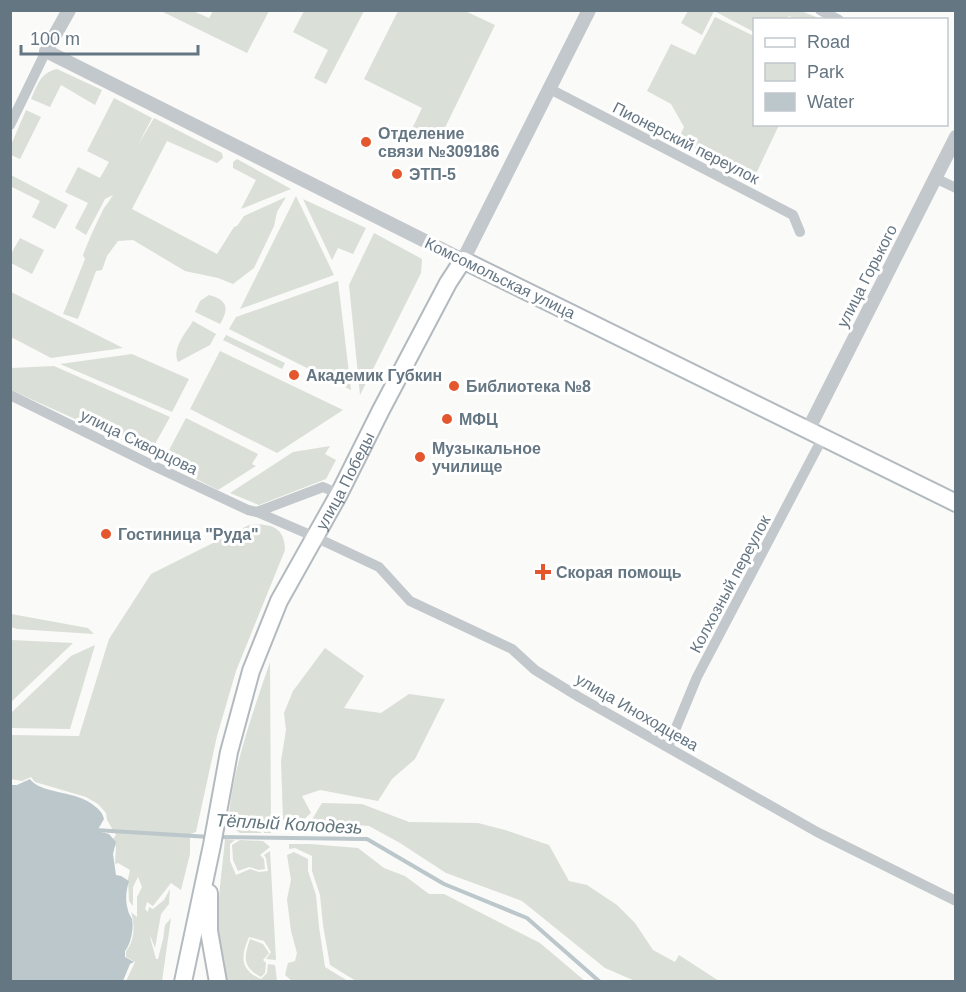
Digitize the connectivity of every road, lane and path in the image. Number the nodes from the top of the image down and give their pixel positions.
1 (69, 10) edge
2 (589, 10) edge
3 (820, 10) edge
4 (835, 18) edge
5 (46, 51) junction
6 (550, 89) junction
7 (10, 125) edge
8 (956, 136) edge
9 (935, 178) junction
10 (956, 188) edge
11 (800, 232) dead end
12 (463, 260) junction
13 (10, 395) edge
14 (816, 434) junction
15 (339, 495) junction
16 (956, 503) edge
17 (257, 512) junction
18 (315, 537) junction
19 (668, 747) junction
20 (212, 845) junction
21 (956, 901) edge
22 (183, 981) edge
23 (218, 981) edge

1 - 5 street
2 - 6 street, улица Победы
3 - 4 street
5 - 7 street
5 - 12 street, Комсомольская улица
6 - 11 street, Пионерский переулок
6 - 12 street, улица Победы
8 - 9 street, улица Горького
9 - 10 street
9 - 14 street, улица Горького
12 - 14 main road, Комсомольская улица
12 - 15 main road, улица Победы
13 - 17 street, улица Скворцова
14 - 16 main road, Комсомольская улица
14 - 19 street, Колхозный переулок
15 - 17 street
15 - 18 main road, улица Победы
17 - 18 street, улица Скворцова
18 - 19 street, улица Иноходцева
18 - 20 main road, улица Победы
19 - 21 street, улица Иноходцева
20 - 22 main road, улица Победы
20 - 23 main road

